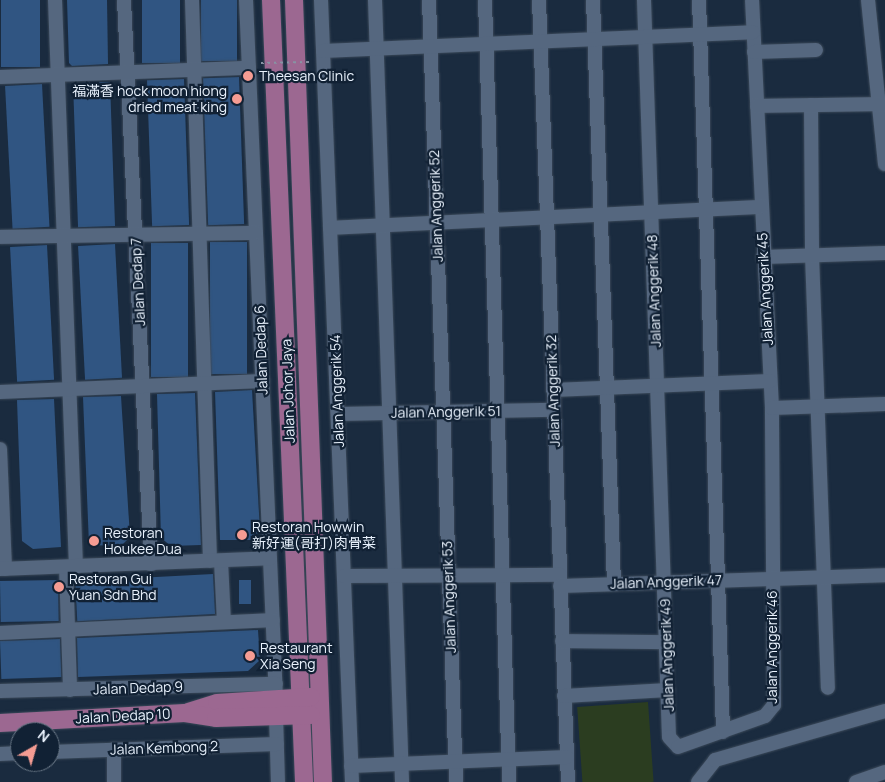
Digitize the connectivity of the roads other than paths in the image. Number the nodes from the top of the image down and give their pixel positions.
1 (55, 0) edge
2 (124, 0) edge
3 (192, 0) edge
4 (246, 0) edge
5 (271, 0) edge
6 (294, 0) edge
7 (322, 0) edge
8 (375, 0) edge
9 (429, 0) edge
10 (485, 0) edge
11 (538, 0) edge
12 (593, 0) edge
13 (644, 0) edge
14 (699, 0) edge
15 (752, 0) edge
16 (868, 0) edge
17 (753, 32) junction
18 (700, 34) junction
19 (645, 37) junction
20 (594, 39) junction
21 (540, 41) junction
22 (486, 44) junction
23 (431, 46) junction
24 (377, 49) junction
25 (816, 50) dead end
26 (323, 51) junction
27 (754, 52) junction
28 (255, 66) junction
29 (194, 70) junction
30 (127, 72) junction
31 (58, 75) junction
32 (0, 77) edge
33 (880, 104) junction
34 (811, 105) junction
35 (757, 106) junction
36 (885, 164) edge
37 (761, 207) junction
38 (706, 209) junction
39 (651, 212) junction
40 (601, 214) junction
41 (547, 217) junction
42 (492, 220) junction
43 (437, 222) junction
44 (383, 225) junction
45 (330, 228) junction
46 (256, 233) junction
47 (199, 234) junction
48 (135, 235) junction
49 (64, 236) junction
50 (0, 237) edge
51 (885, 253) edge
52 (812, 255) junction
53 (763, 256) junction
54 (262, 381) junction
55 (770, 381) junction
56 (204, 383) junction
57 (712, 384) junction
58 (143, 386) junction
59 (657, 386) junction
60 (607, 388) junction
61 (70, 389) junction
62 (553, 390) junction
63 (0, 392) edge
64 (885, 404) edge
65 (819, 406) junction
66 (772, 408) junction
67 (554, 410) junction
68 (498, 411) junction
69 (443, 412) junction
70 (389, 413) junction
71 (338, 414) junction
72 (0, 449) edge
73 (270, 558) junction
74 (215, 561) junction
75 (152, 564) junction
76 (71, 567) junction
77 (2, 569) edge
78 (503, 575) junction
79 (885, 575) edge
80 (344, 576) junction
81 (395, 576) junction
82 (449, 576) junction
83 (825, 577) junction
84 (772, 578) junction
85 (560, 580) junction
86 (718, 580) junction
87 (664, 582) junction
88 (614, 584) junction
89 (273, 620) junction
90 (224, 622) junction
91 (68, 629) junction
92 (0, 633) edge
93 (562, 641) junction
94 (666, 642) junction
95 (828, 688) dead end
96 (70, 690) junction
97 (668, 690) junction
98 (0, 691) edge
99 (564, 696) junction
100 (320, 697) junction
101 (276, 700) junction
102 (301, 707) junction
103 (885, 711) edge
104 (321, 715) junction
105 (0, 722) edge
106 (669, 728) joint
107 (723, 732) junction
108 (277, 744) junction
109 (114, 749) junction
110 (60, 752) edge
111 (567, 757) junction
112 (509, 760) junction
113 (455, 762) junction
114 (401, 764) junction
115 (351, 766) junction
116 (885, 772) edge
117 (700, 781) edge
118 (114, 782) edge
119 (278, 782) edge
120 (304, 782) edge
121 (323, 782) edge
122 (352, 782) edge
123 (402, 782) edge
124 (456, 782) edge
125 (509, 782) edge
126 (568, 782) edge
127 (856, 782) edge

1 - 31 street
2 - 30 street, Jalan Dedap 7
3 - 29 street
4 - 28 street, Jalan Dedap 6
5 - 102 main road, Jalan Johor Jaya
6 - 100 main road, Jalan Johor Jaya
7 - 26 street, Jalan Anggerik 54
8 - 24 street
9 - 23 street, Jalan Anggerik 52
10 - 22 street
11 - 21 street, Jalan Anggerik 32
12 - 20 street
13 - 19 street, Jalan Anggerik 48
14 - 18 street
15 - 17 street, Jalan Anggerik 45
16 - 33 street
17 - 18 street
17 - 27 street, Jalan Anggerik 45
18 - 19 street
18 - 38 street
19 - 20 street
19 - 39 street, Jalan Anggerik 48
20 - 21 street
20 - 40 street
21 - 22 street
21 - 41 street, Jalan Anggerik 32
22 - 23 street
22 - 42 street
23 - 24 street
23 - 43 street, Jalan Anggerik 52
24 - 26 street
24 - 44 street
25 - 27 street
26 - 45 street, Jalan Anggerik 54
27 - 35 street, Jalan Anggerik 45
28 - 29 street
28 - 46 street, Jalan Dedap 6
29 - 30 street
29 - 47 street
30 - 31 street
30 - 48 street, Jalan Dedap 7
31 - 32 street
31 - 49 street
33 - 34 street
33 - 36 street
34 - 35 street
34 - 52 street
35 - 37 street, Jalan Anggerik 45
37 - 38 street
37 - 53 street, Jalan Anggerik 45
38 - 39 street
38 - 57 street
39 - 40 street
39 - 59 street, Jalan Anggerik 48
40 - 41 street
40 - 60 street
41 - 42 street
41 - 62 street, Jalan Anggerik 32
42 - 43 street
42 - 68 street
43 - 44 street
43 - 69 street, Jalan Anggerik 52
44 - 45 street
44 - 70 street
45 - 71 street, Jalan Anggerik 54
46 - 47 street
46 - 54 street, Jalan Dedap 6
47 - 48 street
47 - 56 street
48 - 49 street
48 - 58 street, Jalan Dedap 7
49 - 50 street
49 - 61 street
51 - 52 street
52 - 53 street
52 - 65 street
53 - 55 street, Jalan Anggerik 45
54 - 56 street
54 - 73 street, Jalan Dedap 6
55 - 57 street
55 - 66 street, Jalan Anggerik 45
56 - 58 street
56 - 74 street
57 - 59 street
57 - 86 street
58 - 61 street
58 - 75 street, Jalan Dedap 7
59 - 60 street
59 - 87 street, Jalan Anggerik 48
60 - 62 street
60 - 88 street
61 - 63 street
61 - 76 street
62 - 67 street, Jalan Anggerik 32
64 - 65 street
65 - 66 street
65 - 83 street
66 - 84 street, Jalan Anggerik 45
67 - 68 street, Jalan Anggerik 51
67 - 85 street, Jalan Anggerik 32
68 - 69 street, Jalan Anggerik 51
68 - 78 street
69 - 70 street, Jalan Anggerik 51
69 - 82 street, Jalan Anggerik 53
70 - 71 street, Jalan Anggerik 51
70 - 81 street
71 - 80 street, Jalan Anggerik 54
72 - 77 street
73 - 74 street
73 - 89 street, Jalan Dedap 6
74 - 75 street
74 - 90 street
75 - 76 street
76 - 77 street
76 - 91 street
78 - 82 street, Jalan Anggerik 47
78 - 85 street, Jalan Anggerik 47
78 - 112 street
79 - 83 street, Jalan Anggerik 47
80 - 81 street, Jalan Anggerik 47
80 - 115 street, Jalan Anggerik 54
81 - 82 street, Jalan Anggerik 47
81 - 114 street
82 - 113 street, Jalan Anggerik 53
83 - 84 street, Jalan Anggerik 47
83 - 95 street
84 - 86 street, Jalan Anggerik 47
84 - 107 street, Jalan Anggerik 46
85 - 88 street, Jalan Anggerik 47
85 - 93 street, Jalan Anggerik 32
86 - 87 street, Jalan Anggerik 47
86 - 107 street
87 - 88 street, Jalan Anggerik 47
87 - 94 street, Jalan Anggerik 49
89 - 90 street
89 - 101 street, Jalan Dedap 6
90 - 91 street
91 - 92 street
91 - 96 street
93 - 94 street
93 - 99 street, Jalan Anggerik 32
94 - 97 street, Jalan Anggerik 49
96 - 98 street, Jalan Dedap 9
96 - 101 street, Jalan Dedap 9
97 - 99 street
97 - 106 street, Jalan Anggerik 49
99 - 111 street, Jalan Anggerik 32
100 - 102 main road, Jalan Dedap 10
100 - 104 main road, Jalan Johor Jaya
101 - 102 main road, Jalan Dedap 10
101 - 105 main road, Jalan Dedap 10
101 - 108 street, Jalan Dedap 6
102 - 104 main road, Jalan Dedap 10
102 - 120 main road, Jalan Johor Jaya
103 - 117 street
104 - 121 main road, Jalan Johor Jaya
106 - 107 street, Jalan Anggerik 46
108 - 109 street, Jalan Kembong 2
108 - 119 street, Jalan Dedap 6
109 - 110 street, Jalan Kembong 2
109 - 118 street
111 - 112 street
111 - 126 street, Jalan Anggerik 32
112 - 113 street
112 - 125 street
113 - 114 street
113 - 124 street, Jalan Anggerik 53
114 - 115 street
114 - 123 street
115 - 122 street, Jalan Anggerik 54
116 - 127 street

